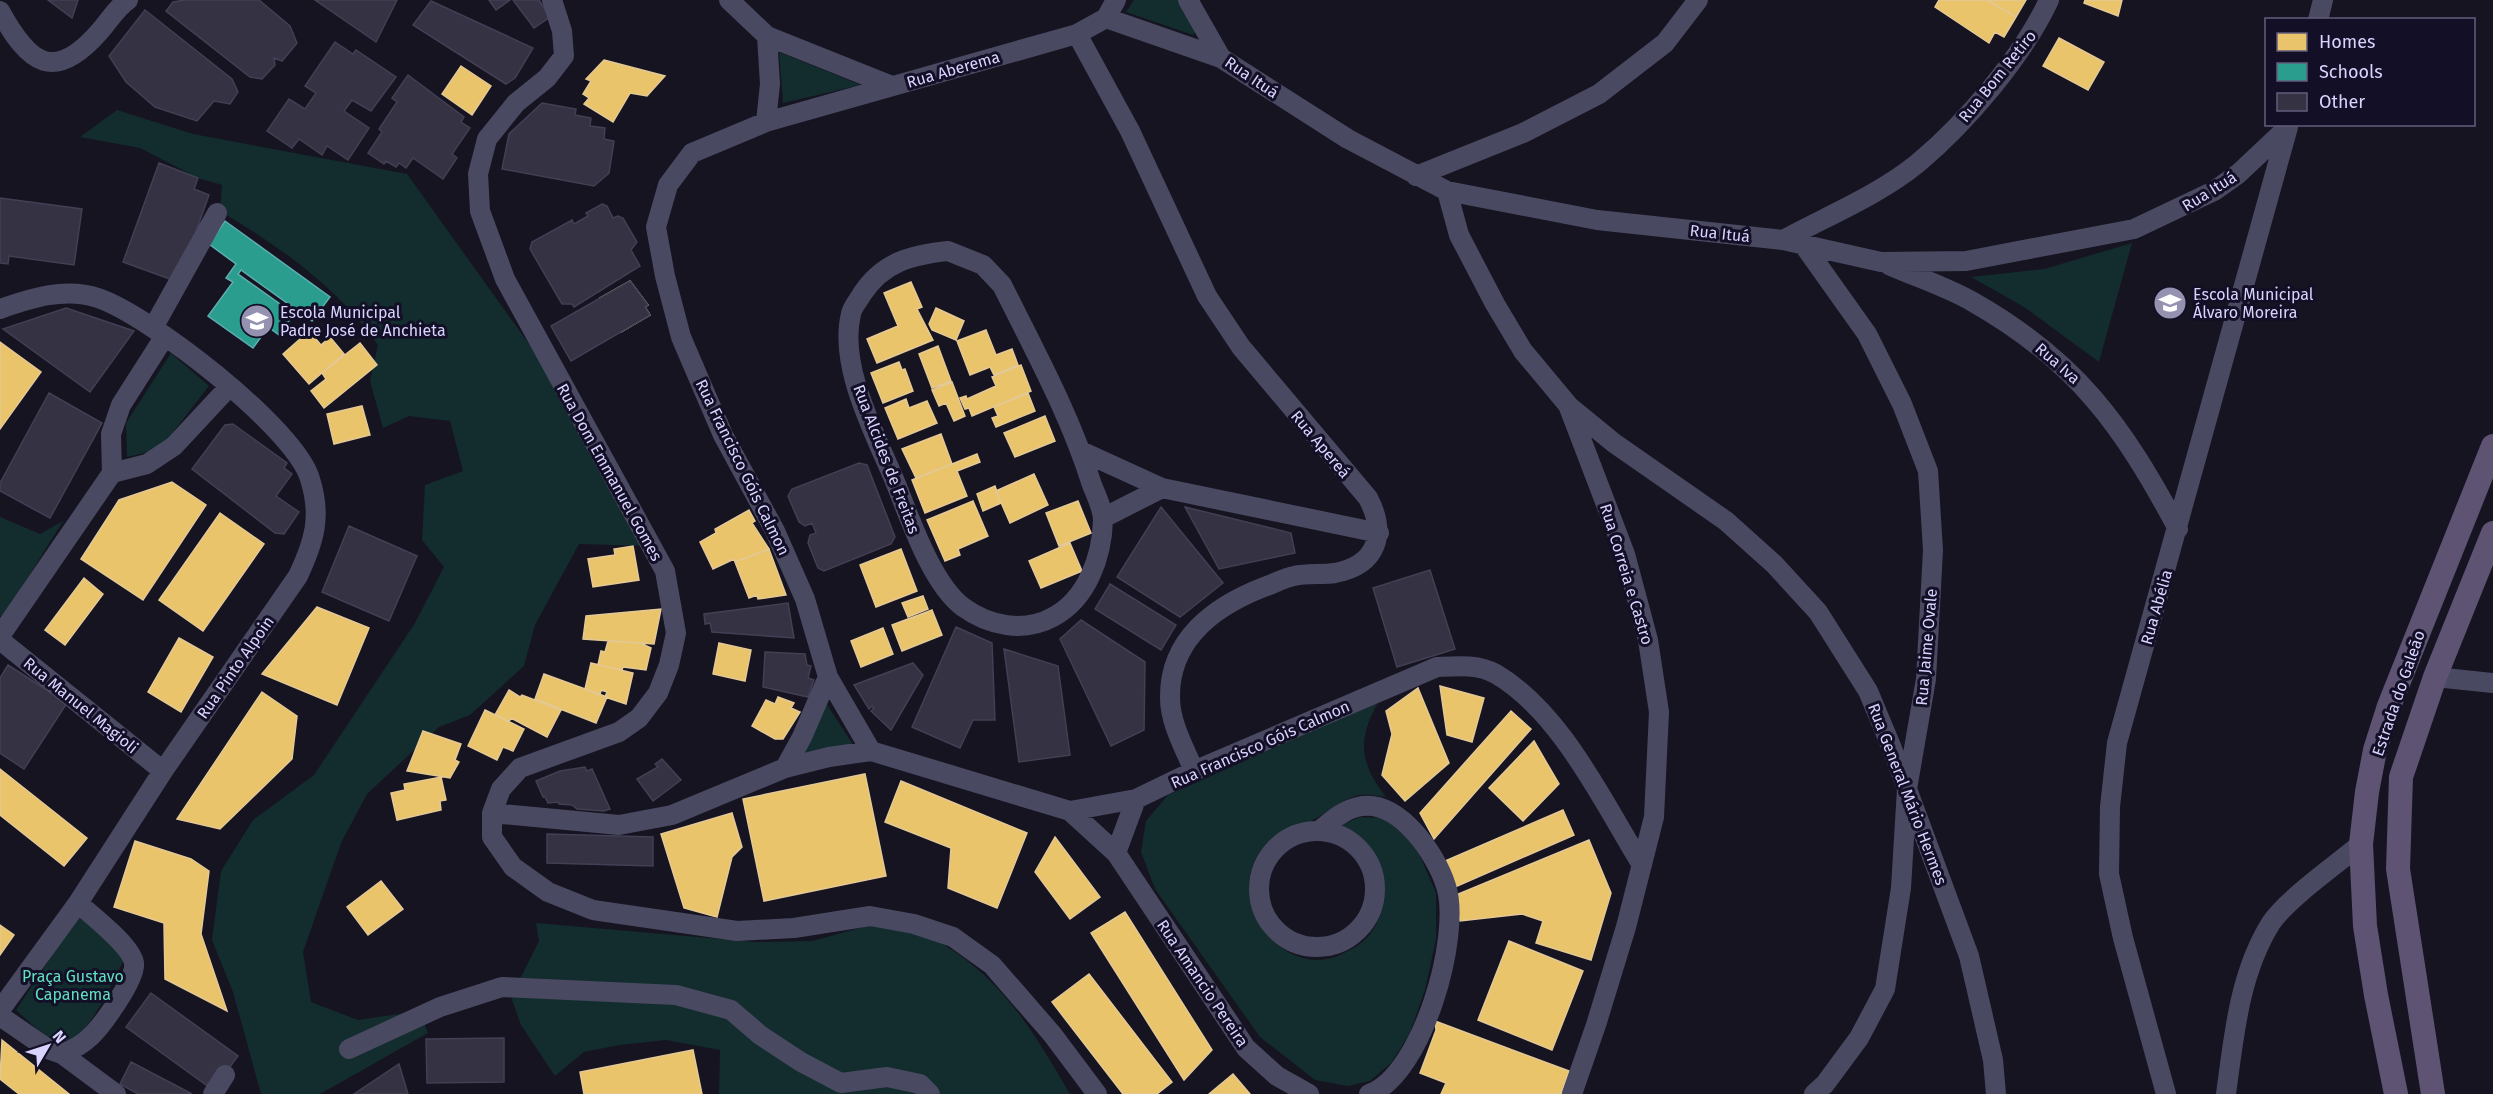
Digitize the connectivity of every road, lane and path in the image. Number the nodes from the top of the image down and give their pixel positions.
1 (128, 0) edge
2 (552, 0) edge
3 (729, 0) edge
4 (1116, 0) edge
5 (1188, 0) edge
6 (1698, 0) edge
7 (2049, 0) edge
8 (2323, 0) edge
9 (0, 11) edge
10 (1106, 18) junction
11 (2318, 18) edge
12 (1077, 34) junction
13 (767, 36) junction
14 (1221, 58) junction
15 (892, 86) junction
16 (766, 122) junction
17 (2288, 126) edge
18 (1416, 176) junction
19 (1447, 191) junction
20 (218, 213) dead end
21 (1783, 240) junction
22 (1803, 244) junction
23 (1881, 262) junction
24 (0, 309) edge
25 (159, 332) junction
26 (229, 387) junction
27 (1568, 405) junction
28 (2493, 446) edge
29 (1082, 451) junction
30 (112, 473) junction
31 (1162, 489) junction
32 (1103, 518) junction
33 (2178, 529) junction
34 (1379, 533) junction
35 (2493, 533) edge
36 (0, 638) edge
37 (828, 677) junction
38 (2435, 677) junction
39 (2493, 683) edge
40 (871, 751) junction
41 (785, 768) junction
42 (163, 771) junction
43 (1194, 771) junction
44 (1907, 789) junction
45 (1136, 800) junction
46 (1070, 811) junction
47 (492, 813) junction
48 (1318, 831) junction
49 (2361, 844) junction
50 (1116, 852) junction
51 (1642, 865) junction
52 (78, 903) junction
53 (0, 1010) edge
54 (0, 1016) edge
55 (349, 1049) dead end
56 (62, 1054) junction
57 (225, 1075) dead end
58 (116, 1094) edge
59 (213, 1094) edge
60 (930, 1094) edge
61 (1097, 1094) edge
62 (1309, 1094) edge
63 (1369, 1094) edge
64 (1572, 1094) edge
65 (1814, 1094) edge
66 (1996, 1094) edge
67 (2166, 1094) edge
68 (2226, 1094) edge
69 (2396, 1094) edge
70 (2433, 1094) edge

1 - 9 street
2 - 47 street, Rua Dom Emmanuel Gomes
3 - 13 street, Rua Aberema
4 - 10 street
5 - 14 street, Rua Ituá
6 - 18 street
7 - 21 street, Rua Bom Retiro
8 - 11 street
10 - 12 street, Rua Aberema
10 - 14 street
12 - 15 street, Rua Aberema
12 - 34 street, Rua Apereá
13 - 15 street, Rua Aberema
13 - 16 street
14 - 18 street, Rua Ituá
15 - 16 street, Rua Francisco Góis Calmon
16 - 37 street, Rua Francisco Góis Calmon
17 - 23 street, Rua Ituá
17 - 33 street, Rua Abélia
18 - 19 street, Rua Ituá
19 - 21 street, Rua Ituá
19 - 27 street, Rua Correia e Castro
20 - 25 street
21 - 22 street, Rua Ituá
22 - 23 street, Rua Ituá
22 - 44 street, Rua Jaime Ovale
23 - 33 street, Rua Iva
24 - 25 street, Rua Pinto Alpoin
25 - 26 street, Rua Pinto Alpoin
25 - 30 street
26 - 30 street
26 - 42 street, Rua Pinto Alpoin
27 - 44 street, Rua General Mário Hermes
27 - 51 street, Rua Correia e Castro
28 - 49 main road, Estrada do Galeão
29 - 31 street
29 - 32 street, Rua Alcides de Freitas
29 - 32 street, Rua Alcides de Freitas
30 - 36 street
31 - 32 street
31 - 34 street
33 - 67 street, Rua Abélia
34 - 43 street
35 - 38 main road, Estrada do Galeão
36 - 42 street, Rua Manuel Magioli
37 - 40 street, Rua Francisco Góis Calmon
37 - 41 street
38 - 39 street
38 - 70 main road, Estrada do Galeão
40 - 41 street
40 - 46 street, Rua Francisco Góis Calmon
41 - 47 street
42 - 52 street, Rua Pinto Alpoin
43 - 45 street, Rua Francisco Góis Calmon
43 - 51 street, Rua Francisco Góis Calmon
44 - 65 street, Rua Jaime Ovale
44 - 66 street, Rua General Mário Hermes
45 - 46 street, Rua Francisco Góis Calmon
45 - 50 street
46 - 50 street, Rua Amancio Pereira
47 - 61 street
48 - 48 street
48 - 63 street
49 - 68 street
49 - 69 main road, Estrada do Galeão
50 - 62 street, Rua Amancio Pereira
51 - 64 street, Rua Correia e Castro
52 - 53 street, Rua Pinto Alpoin
52 - 56 street
54 - 56 street
55 - 60 street
56 - 58 street
57 - 59 street

